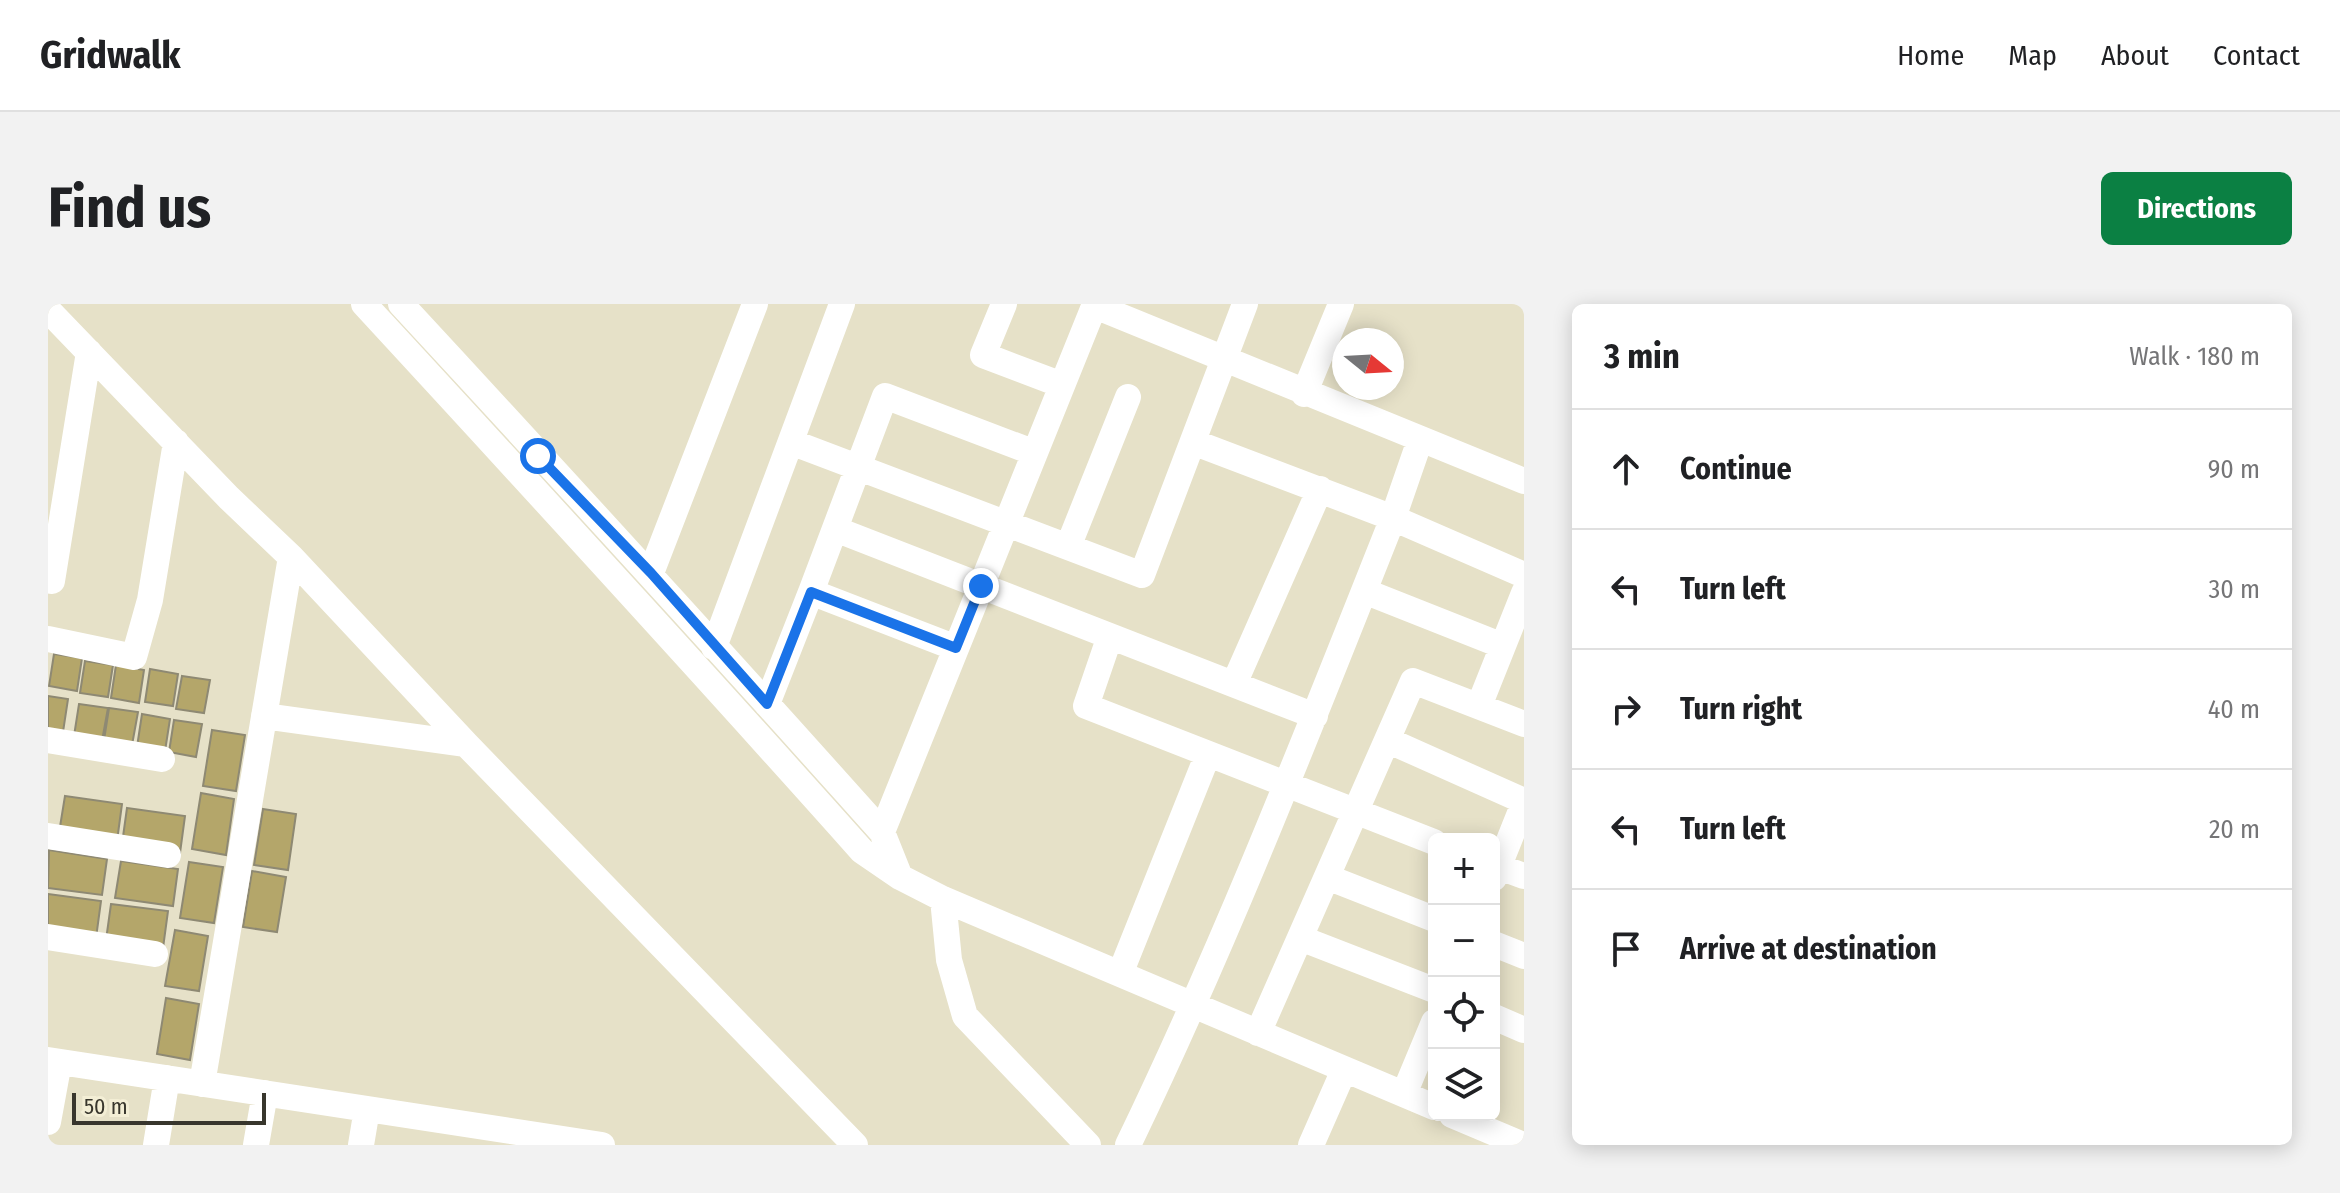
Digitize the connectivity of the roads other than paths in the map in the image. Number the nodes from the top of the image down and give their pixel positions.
1 (364, 304) edge
2 (401, 304) edge
3 (755, 304) edge
4 (1004, 304) edge
5 (1245, 304) edge
6 (1341, 304) edge
7 (1095, 305) edge
8 (834, 306) edge
9 (48, 310) edge
10 (89, 352) junction
11 (1224, 361) junction
12 (1062, 385) junction
13 (1304, 394) junction
14 (1128, 397) dead end
15 (1420, 440) junction
16 (176, 442) junction
17 (791, 442) junction
18 (1193, 442) junction
19 (1035, 453) junction
20 (858, 468) junction
21 (1524, 481) edge
22 (1320, 489) junction
23 (1393, 518) junction
24 (1006, 523) junction
25 (835, 529) junction
26 (1068, 547) junction
27 (291, 557) junction
28 (651, 573) junction
29 (1524, 575) edge
30 (52, 581) dead end
31 (981, 586) junction
32 (1364, 591) junction
33 (811, 592) junction
34 (1524, 593) edge
35 (1110, 636) junction
36 (48, 639) edge
37 (1503, 646) junction
38 (714, 647) junction
39 (956, 648) junction
40 (1234, 684) junction
41 (767, 704) junction
42 (1479, 706) junction
43 (264, 716) junction
44 (1315, 716) junction
45 (1524, 724) edge
46 (48, 740) edge
47 (1387, 740) junction
48 (466, 744) junction
49 (1208, 754) junction
50 (162, 759) dead end
51 (1287, 784) junction
52 (1524, 802) edge
53 (1356, 811) junction
54 (882, 832) junction
55 (48, 836) edge
56 (1428, 840) edge
57 (168, 855) dead end
58 (1500, 860) edge
59 (1500, 871) edge
60 (1524, 876) edge
61 (900, 877) junction
62 (1327, 877) junction
63 (943, 899) junction
64 (1428, 917) edge
65 (48, 937) edge
66 (1300, 938) junction
67 (1500, 946) edge
68 (155, 954) dead end
69 (1524, 956) edge
70 (1120, 974) junction
71 (1428, 988) edge
72 (1195, 1006) junction
73 (1500, 1020) edge
74 (1524, 1030) edge
75 (1258, 1033) junction
76 (1428, 1036) edge
77 (54, 1061) edge
78 (1344, 1070) junction
79 (167, 1078) junction
80 (202, 1084) junction
81 (265, 1093) junction
82 (1404, 1094) junction
83 (1428, 1104) edge
84 (367, 1109) junction
85 (1458, 1121) edge
86 (48, 1122) edge
87 (468, 1135) edge
88 (1474, 1136) edge
89 (563, 1142) edge
90 (156, 1145) edge
91 (256, 1145) edge
92 (361, 1145) edge
93 (602, 1145) edge
94 (855, 1145) edge
95 (1088, 1145) edge
96 (1128, 1145) edge
97 (1311, 1145) edge
98 (1523, 1145) edge

1 - 61 street
2 - 28 street
3 - 28 street
4 - 12 street
5 - 11 street
6 - 13 street
7 - 11 street
7 - 12 street
8 - 17 street
9 - 10 street
10 - 16 street
10 - 30 street
11 - 13 street
11 - 18 street
12 - 19 street
13 - 15 street
14 - 26 street
15 - 21 street
15 - 23 street
16 - 27 street
16 - 36 street
17 - 20 street
17 - 38 street
18 - 22 street
18 - 26 street
19 - 20 street
19 - 24 street
20 - 24 street
20 - 25 street
22 - 23 street
22 - 40 street
23 - 29 street
23 - 32 street
24 - 26 street
24 - 31 street
25 - 31 street
25 - 33 street
27 - 43 street
27 - 48 street
28 - 38 street
31 - 35 street
31 - 39 street
32 - 37 street
32 - 44 street
33 - 39 street
33 - 41 street
34 - 37 street
35 - 40 street
35 - 49 street
37 - 42 street
38 - 41 street
39 - 54 street
40 - 44 street
41 - 54 street
42 - 45 street
42 - 47 street
43 - 48 street
43 - 80 street
44 - 51 street
46 - 50 street
47 - 52 street
47 - 53 street
48 - 94 street
49 - 51 street
49 - 70 street
51 - 53 street
51 - 72 street
52 - 58 street
53 - 56 street
53 - 62 street
54 - 61 street
55 - 57 street
59 - 60 street
61 - 63 street
62 - 64 street
62 - 66 street
63 - 70 street
63 - 95 street
65 - 68 street
66 - 71 street
66 - 75 street
67 - 69 street
70 - 72 street
72 - 75 street
72 - 96 street
73 - 74 street
75 - 78 street
76 - 82 street
77 - 79 street
77 - 86 street
78 - 82 street
78 - 97 street
79 - 80 street
79 - 90 street
80 - 81 street
81 - 84 street
81 - 91 street
82 - 83 street
84 - 87 street
84 - 92 street
85 - 88 street
87 - 89 street
88 - 98 street
89 - 93 street

